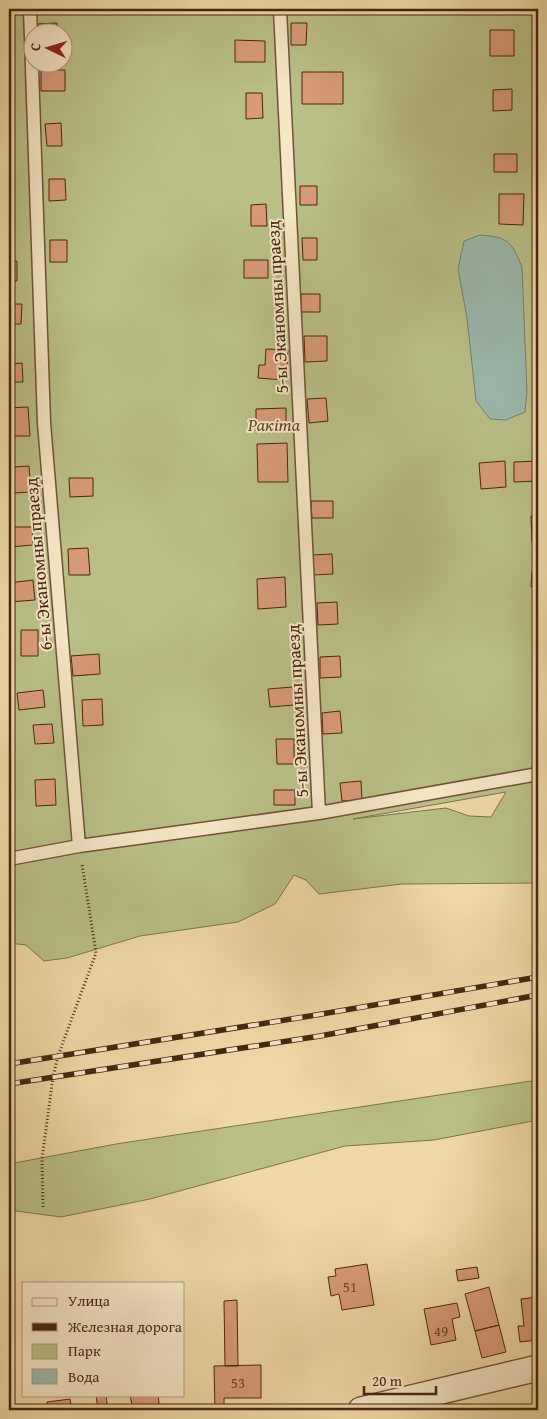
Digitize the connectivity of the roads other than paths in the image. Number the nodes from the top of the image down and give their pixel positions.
1 (30, 9) edge
2 (280, 9) edge
3 (538, 774) edge
4 (319, 813) junction
5 (79, 846) junction
6 (9, 859) edge
7 (538, 1368) edge
8 (361, 1410) edge

1 - 5 lane, 6-ы Эканомны праезд
2 - 4 lane, 5-ы Эканомны праезд
3 - 4 lane
4 - 5 lane
5 - 6 lane
7 - 8 street

